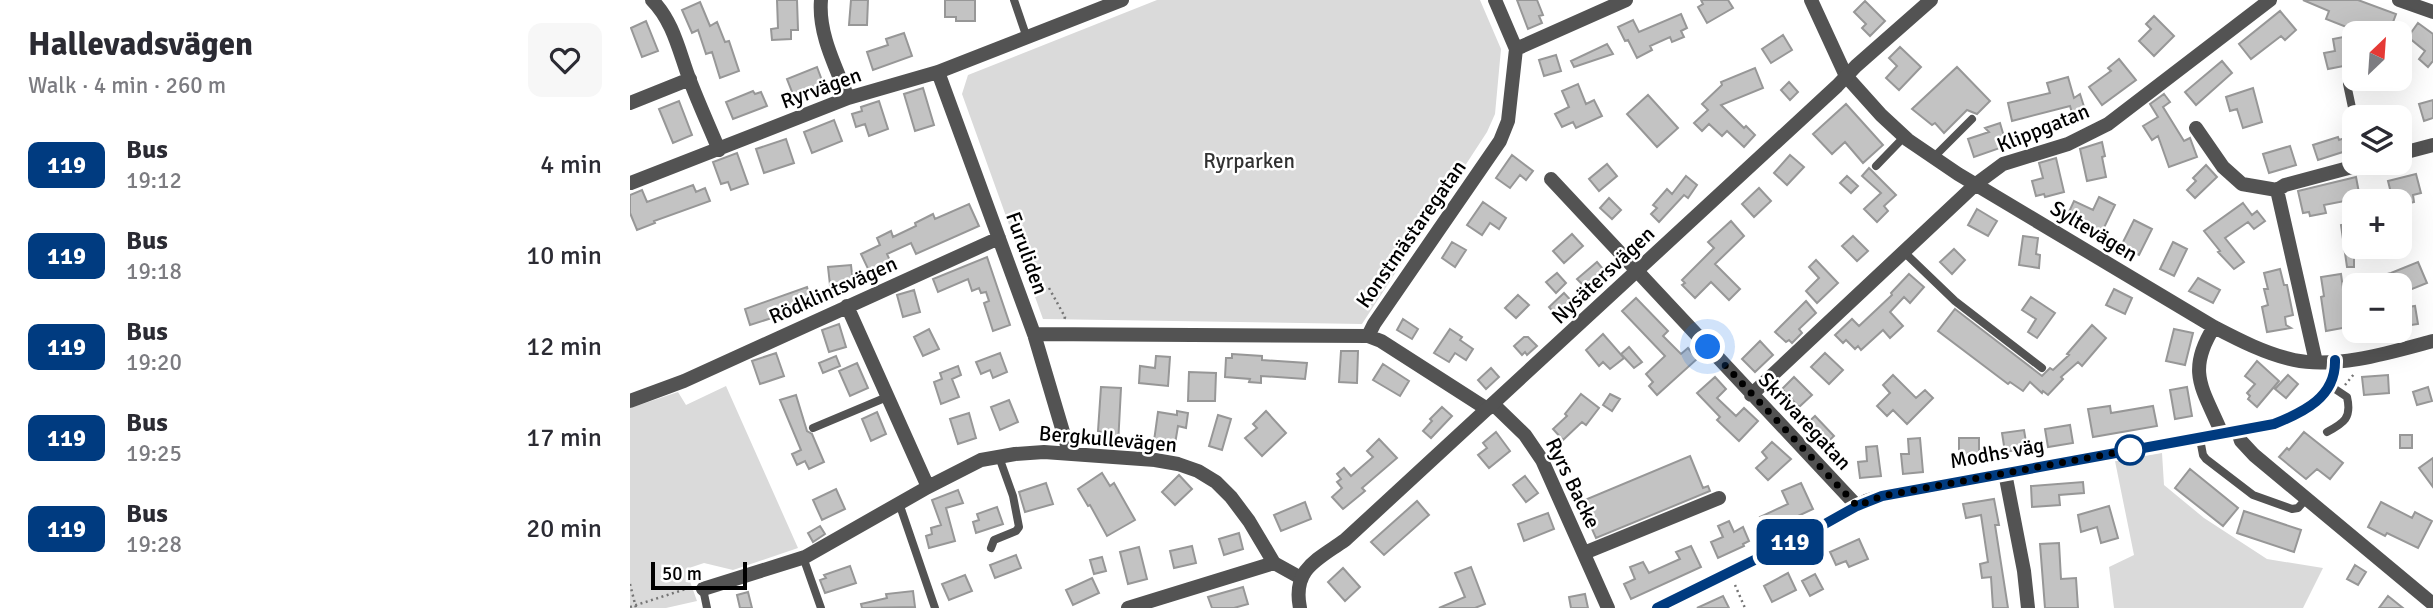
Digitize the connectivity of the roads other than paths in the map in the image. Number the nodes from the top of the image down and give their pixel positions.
1 (652, 0) edge
2 (821, 0) edge
3 (1014, 0) edge
4 (1494, 0) edge
5 (1626, 0) edge
6 (1811, 0) edge
7 (1931, 0) edge
8 (2270, 0) edge
9 (2399, 0) edge
10 (1116, 1) edge
11 (2433, 12) edge
12 (1027, 38) junction
13 (1516, 50) junction
14 (938, 72) junction
15 (1846, 76) junction
16 (690, 79) junction
17 (848, 97) junction
18 (630, 103) edge
19 (1972, 119) dead end
20 (2196, 128) dead end
21 (1905, 136) junction
22 (2433, 145) edge
23 (719, 150) junction
24 (2412, 151) edge
25 (1933, 158) junction
26 (1876, 166) dead end
27 (2342, 169) edge
28 (1551, 179) dead end
29 (631, 183) edge
30 (1976, 184) junction
31 (2277, 190) junction
32 (999, 237) junction
33 (1905, 251) junction
34 (1637, 272) junction
35 (847, 306) junction
36 (2214, 327) junction
37 (1034, 334) junction
38 (1368, 336) junction
39 (2433, 341) edge
40 (2335, 360) junction
41 (2316, 362) junction
42 (2042, 368) dead end
43 (2329, 384) junction
44 (1751, 395) junction
45 (887, 397) junction
46 (630, 401) edge
47 (1490, 407) junction
48 (813, 428) dead end
49 (2238, 432) junction
50 (2328, 432) dead end
51 (2222, 435) junction
52 (2200, 439) junction
53 (1069, 452) junction
54 (999, 457) junction
55 (2005, 473) junction
56 (928, 486) junction
57 (1719, 498) dead end
58 (2306, 499) junction
59 (899, 503) junction
60 (1857, 506) junction
61 (991, 548) dead end
62 (1584, 553) junction
63 (803, 558) junction
64 (1274, 563) junction
65 (1301, 578) junction
66 (703, 589) joint
67 (2433, 604) edge
68 (934, 607) edge
69 (707, 608) edge
70 (821, 608) edge
71 (1128, 608) edge
72 (1300, 608) edge
73 (1608, 608) edge
74 (1657, 608) edge
75 (2028, 608) edge

1 - 16 street
2 - 17 street
3 - 12 lane
4 - 13 street
5 - 13 street
6 - 15 street, Syltevägen
7 - 15 street, Nysätersvägen
8 - 30 street, Klippgatan
9 - 11 street
10 - 12 street, Ryrvägen
12 - 14 street, Ryrvägen
13 - 38 street, Konstmästaregatan
14 - 17 street, Ryrvägen
14 - 32 street, Furuliden
15 - 21 street, Syltevägen
15 - 34 street, Nysätersvägen
16 - 18 street
16 - 23 street
17 - 23 street, Ryrvägen
19 - 25 lane
20 - 31 street
21 - 25 street, Syltevägen
21 - 26 lane
22 - 24 street
23 - 29 street, Ryrvägen
25 - 30 street, Syltevägen
27 - 31 street
28 - 34 street, Skrivaregatan
30 - 33 street, Klippgatan
30 - 36 street, Syltevägen
31 - 41 street
32 - 35 street, Rödklintsvägen
32 - 37 street, Furuliden
33 - 42 lane
33 - 44 street, Klippgatan
34 - 44 street, Skrivaregatan
34 - 47 street, Nysätersvägen
35 - 45 street
35 - 46 street, Rödklintsvägen
36 - 41 street, Syltevägen
36 - 51 street
37 - 38 street, Konstmästaregatan
37 - 53 street, Furuliden
38 - 47 street, Ryrs Backe
39 - 40 street, Syltevägen
40 - 41 street, Syltevägen
40 - 43 street, Modhs väg
43 - 49 street, Modhs väg
43 - 50 lane
44 - 60 street, Skrivaregatan
45 - 48 lane
45 - 56 street
47 - 62 street, Ryrs Backe
47 - 65 street, Nysätersvägen
49 - 51 street, Modhs väg
49 - 58 street
51 - 52 street, Modhs väg
52 - 55 street, Modhs väg
52 - 58 lane
53 - 54 street, Bergkullevägen
53 - 64 street, Bergkullevägen
54 - 56 street, Bergkullevägen
54 - 61 lane
55 - 60 street, Modhs väg
55 - 75 street
56 - 59 street, Bergkullevägen
57 - 62 street, Ryrs Backe
58 - 67 street
59 - 63 street, Bergkullevägen
59 - 68 lane
60 - 74 street, Modhs väg
62 - 73 street, Ryrs Backe
63 - 66 street, Bergkullevägen
63 - 70 lane
64 - 65 street
64 - 71 street
65 - 72 street
66 - 69 lane

